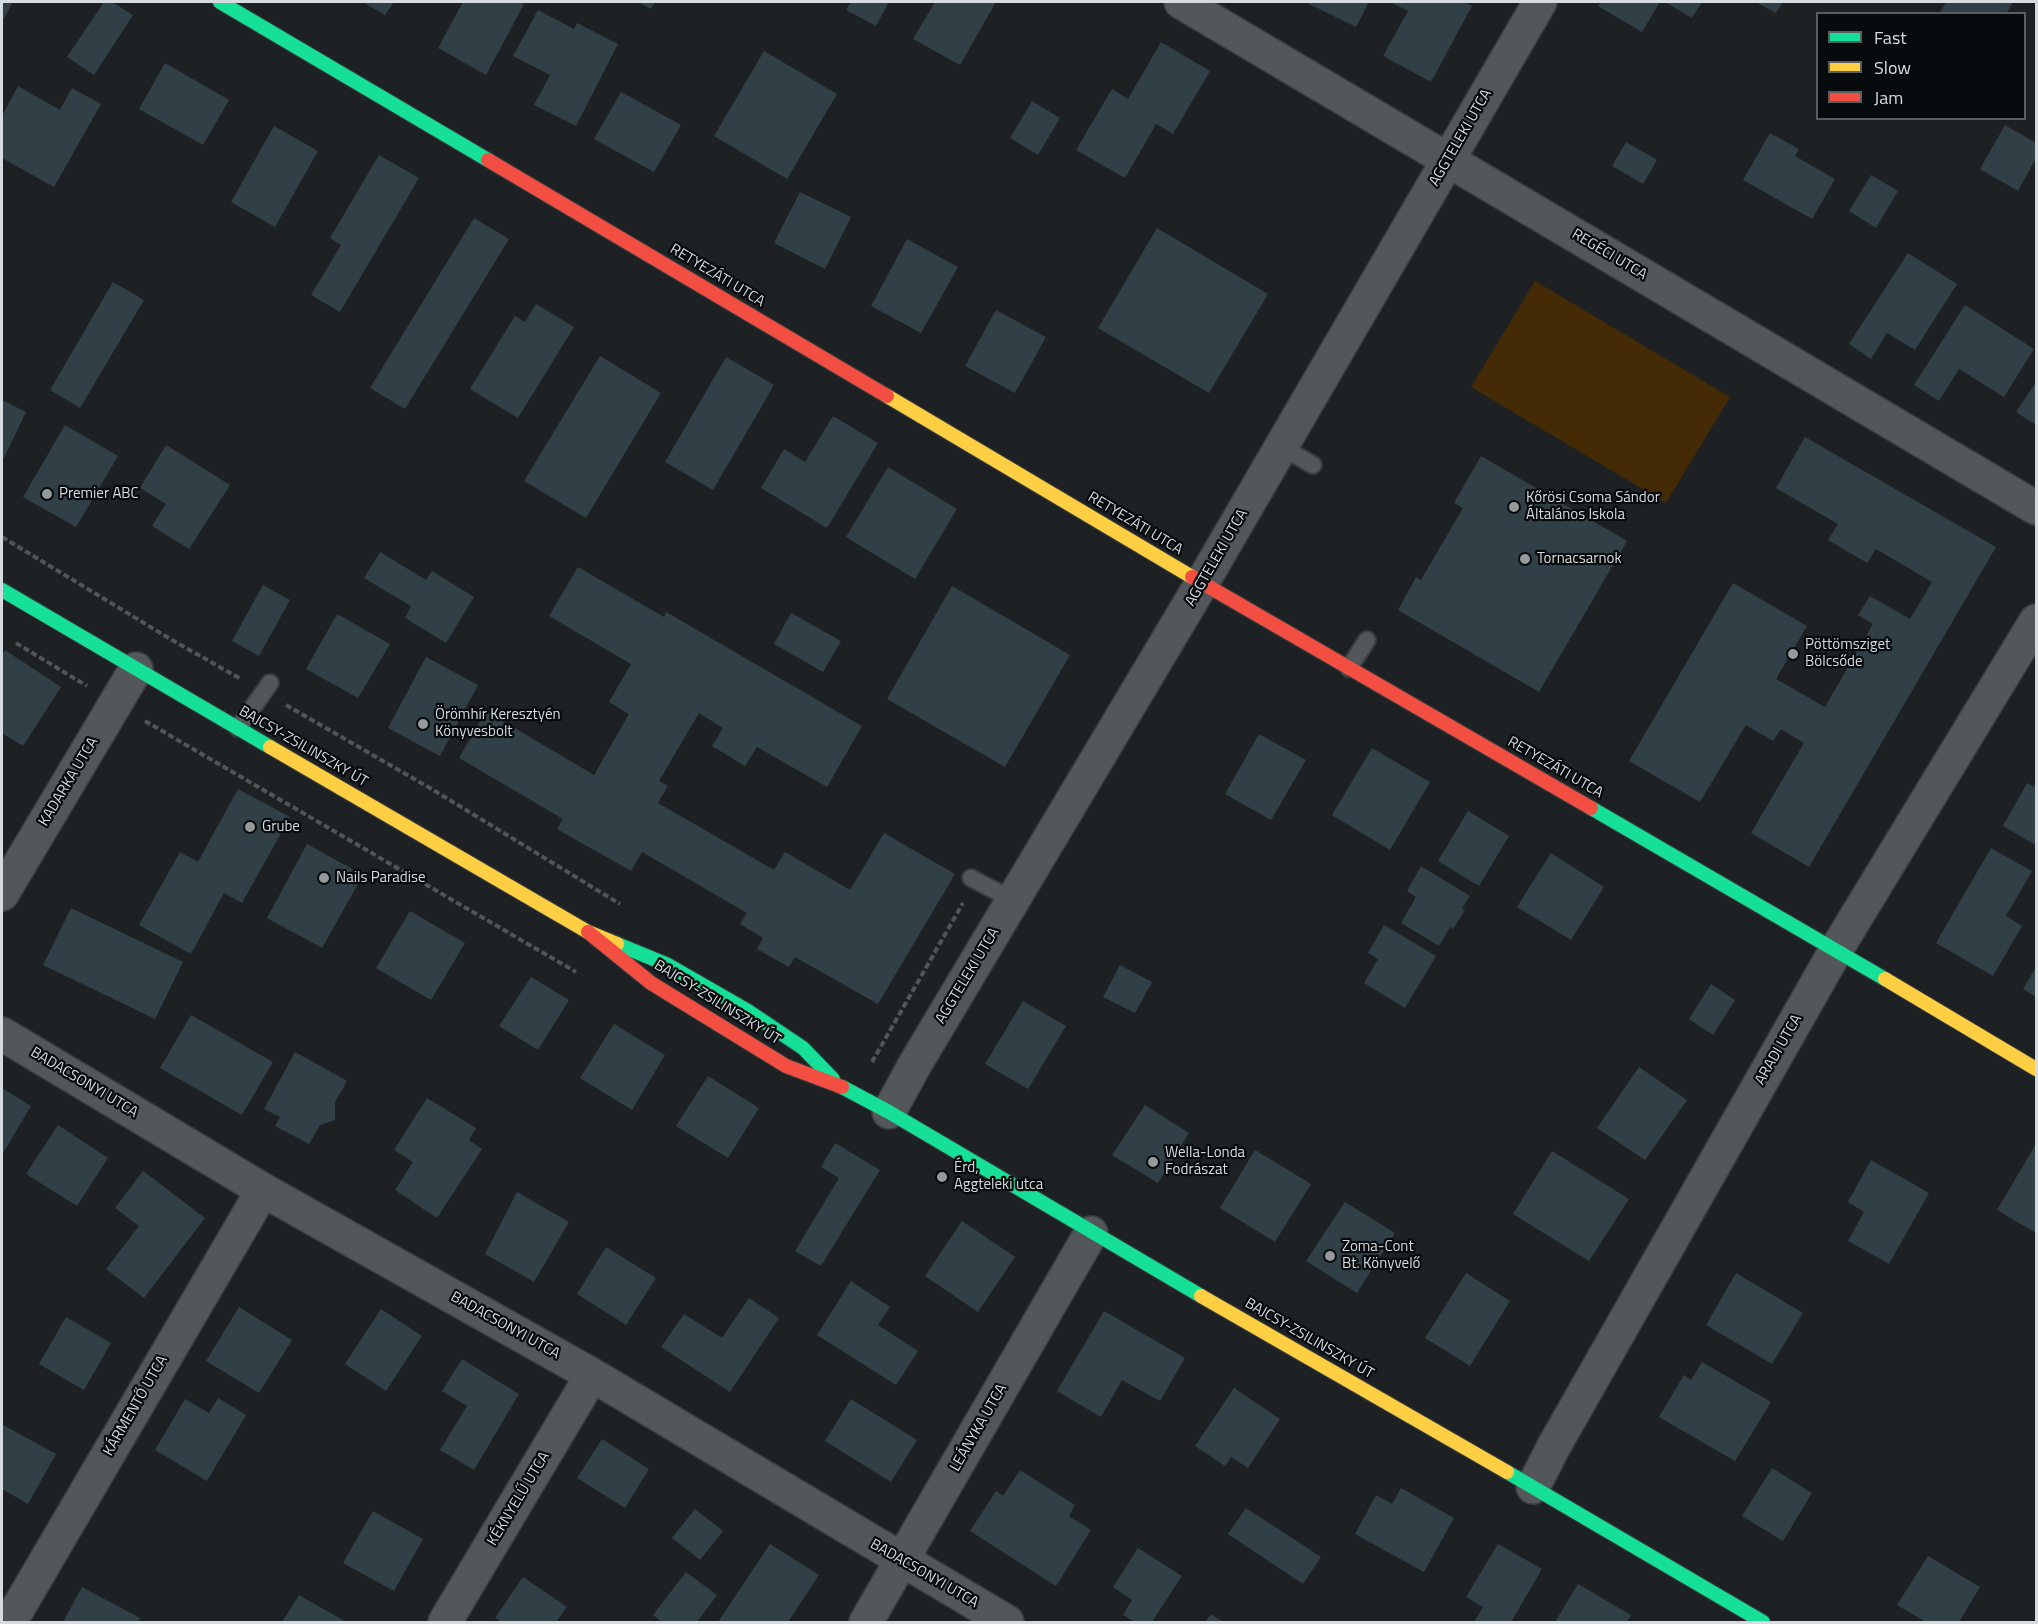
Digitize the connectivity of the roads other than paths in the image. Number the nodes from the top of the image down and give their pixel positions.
1 (220, 2) edge
2 (1181, 2) edge
3 (1540, 2) edge
4 (1448, 160) junction
5 (1282, 447) junction
6 (1313, 465) dead end
7 (2037, 508) edge
8 (1202, 583) junction
9 (2, 590) edge
10 (2037, 621) edge
11 (1367, 640) dead end
12 (1349, 668) junction
13 (136, 669) junction
14 (270, 683) dead end
15 (238, 728) junction
16 (971, 878) dead end
17 (2, 894) edge
18 (1013, 900) junction
19 (588, 932) junction
20 (1836, 950) junction
21 (2, 1034) edge
22 (2037, 1069) edge
23 (838, 1085) junction
24 (889, 1112) junction
25 (263, 1190) junction
26 (1091, 1233) junction
27 (592, 1375) junction
28 (1533, 1487) junction
29 (902, 1561) junction
30 (10, 1623) edge
31 (445, 1623) edge
32 (866, 1623) edge
33 (1007, 1623) edge
34 (1763, 1623) edge

1 - 8 main road, RETYEZÁTI UTCA
2 - 4 street, REGÉCI UTCA
3 - 4 street, AGGTELEKI UTCA
4 - 5 street, AGGTELEKI UTCA
4 - 7 street, REGÉCI UTCA
5 - 6 lane
5 - 8 street, AGGTELEKI UTCA
8 - 12 main road, RETYEZÁTI UTCA
8 - 18 street, AGGTELEKI UTCA
9 - 13 main road, BAJCSY-ZSILINSZKY ÚT
10 - 20 street, ARADI UTCA
11 - 12 lane
12 - 20 main road, RETYEZÁTI UTCA
13 - 15 main road, BAJCSY-ZSILINSZKY ÚT
13 - 17 street, KADARKA UTCA
14 - 15 lane
15 - 19 main road, BAJCSY-ZSILINSZKY ÚT
16 - 18 lane
18 - 24 street, AGGTELEKI UTCA
19 - 23 main road, BAJCSY-ZSILINSZKY ÚT
19 - 23 main road, BAJCSY-ZSILINSZKY ÚT
20 - 22 main road, RETYEZÁTI UTCA
20 - 28 street, ARADI UTCA
21 - 25 street, BADACSONYI UTCA
23 - 24 main road, BAJCSY-ZSILINSZKY ÚT
24 - 26 main road, BAJCSY-ZSILINSZKY ÚT
25 - 27 street, BADACSONYI UTCA
25 - 30 street, KÁRMENTŐ UTCA
26 - 28 main road, BAJCSY-ZSILINSZKY ÚT
26 - 29 street, LEÁNYKA UTCA
27 - 29 street, BADACSONYI UTCA
27 - 31 street, KÉKNYELŰ UTCA
28 - 34 main road, BAJCSY-ZSILINSZKY ÚT
29 - 32 street, LEÁNYKA UTCA
29 - 33 street, BADACSONYI UTCA

